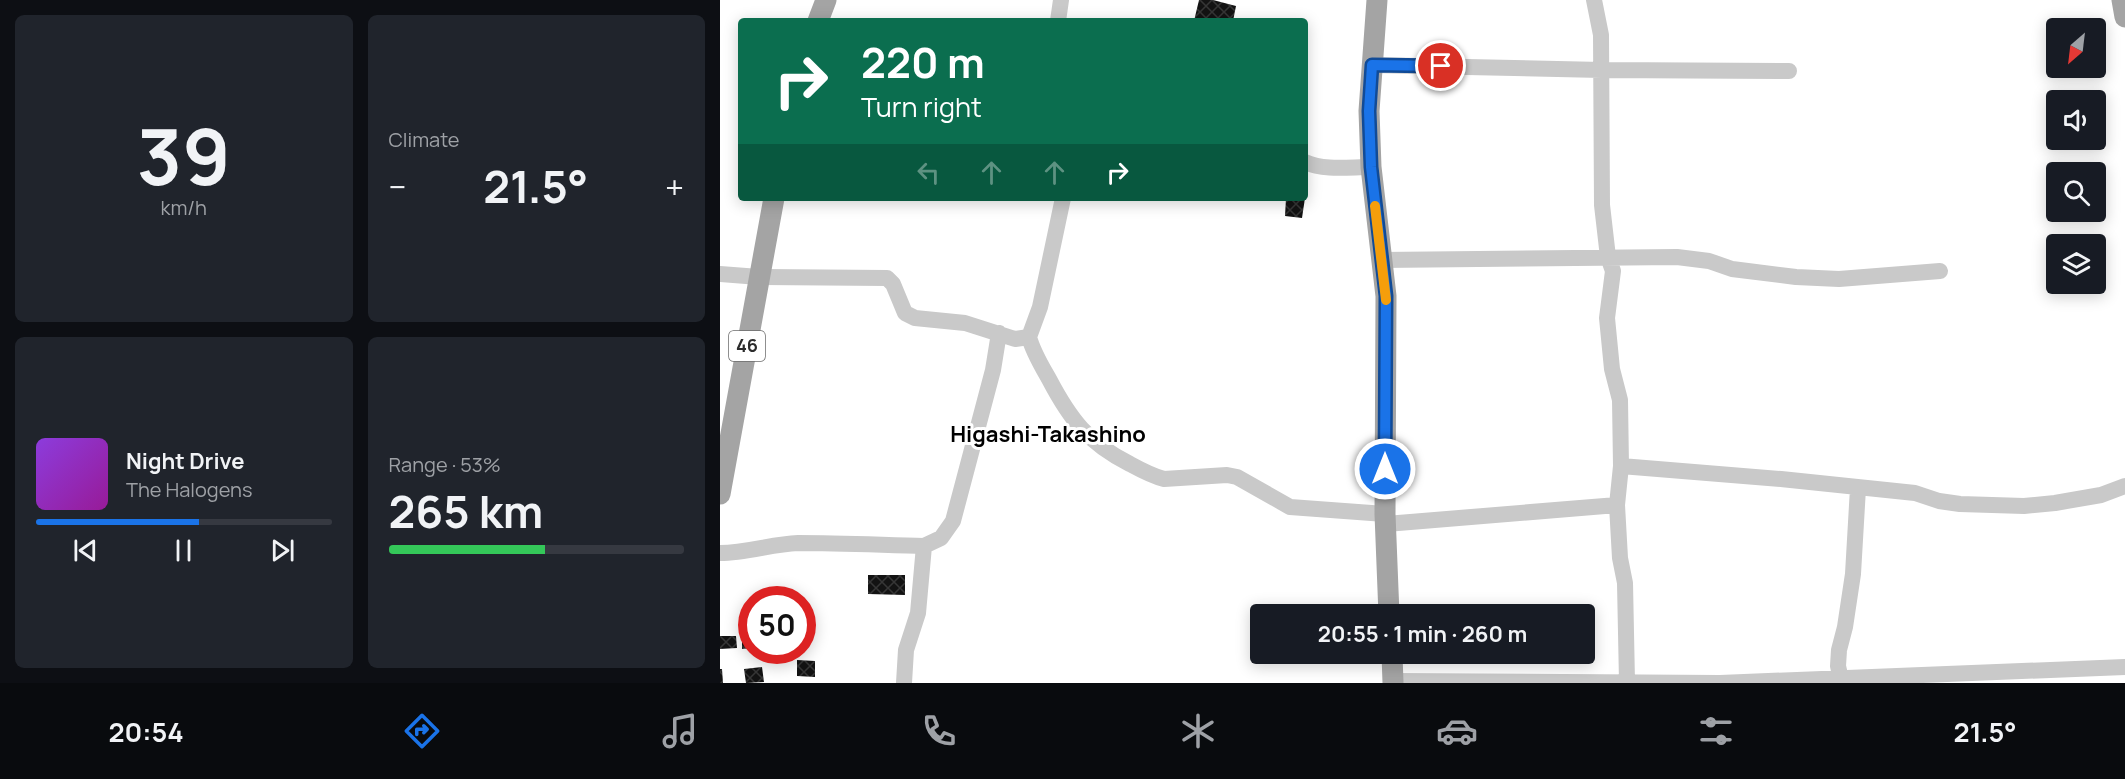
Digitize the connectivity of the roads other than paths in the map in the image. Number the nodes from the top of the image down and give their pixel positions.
1 (826, 0) edge
2 (1062, 0) edge
3 (1377, 0) edge
4 (1594, 0) edge
5 (2122, 0) edge
6 (2125, 17) edge
7 (819, 18) edge
8 (1059, 18) edge
9 (1372, 65) junction
10 (1602, 70) junction
11 (1789, 71) dead end
12 (1308, 163) edge
13 (1371, 167) junction
14 (773, 201) edge
15 (1061, 201) edge
16 (1608, 257) junction
17 (1381, 260) junction
18 (1940, 271) dead end
19 (720, 274) edge
20 (759, 277) junction
21 (999, 333) junction
22 (1029, 337) junction
23 (1621, 466) junction
24 (2125, 486) edge
25 (1858, 488) junction
26 (720, 494) edge
27 (1617, 505) junction
28 (1386, 519) junction
29 (924, 546) junction
30 (720, 553) edge
31 (1389, 604) edge
32 (1392, 664) edge
33 (2120, 673) edge
34 (1841, 679) junction
35 (1937, 679) edge
36 (1393, 682) edge
37 (1627, 682) edge
38 (904, 683) edge
39 (1720, 683) edge

1 - 7 main road
2 - 8 street
3 - 9 main road
4 - 10 street
5 - 6 main road
9 - 10 street
9 - 13 main road
10 - 11 street
10 - 16 street
12 - 13 street
13 - 17 main road
14 - 20 main road, 46
15 - 22 street
16 - 17 street
16 - 18 street
16 - 23 street
17 - 28 main road
19 - 20 street
20 - 21 street
20 - 26 main road, 46
21 - 22 street
21 - 29 street
22 - 28 street
23 - 25 street
23 - 27 street
24 - 25 street
25 - 34 street
27 - 28 street
27 - 37 street
28 - 31 main road
29 - 30 street
29 - 38 street
32 - 36 main road
33 - 35 street
34 - 35 street
34 - 39 street
36 - 37 street
37 - 39 street

